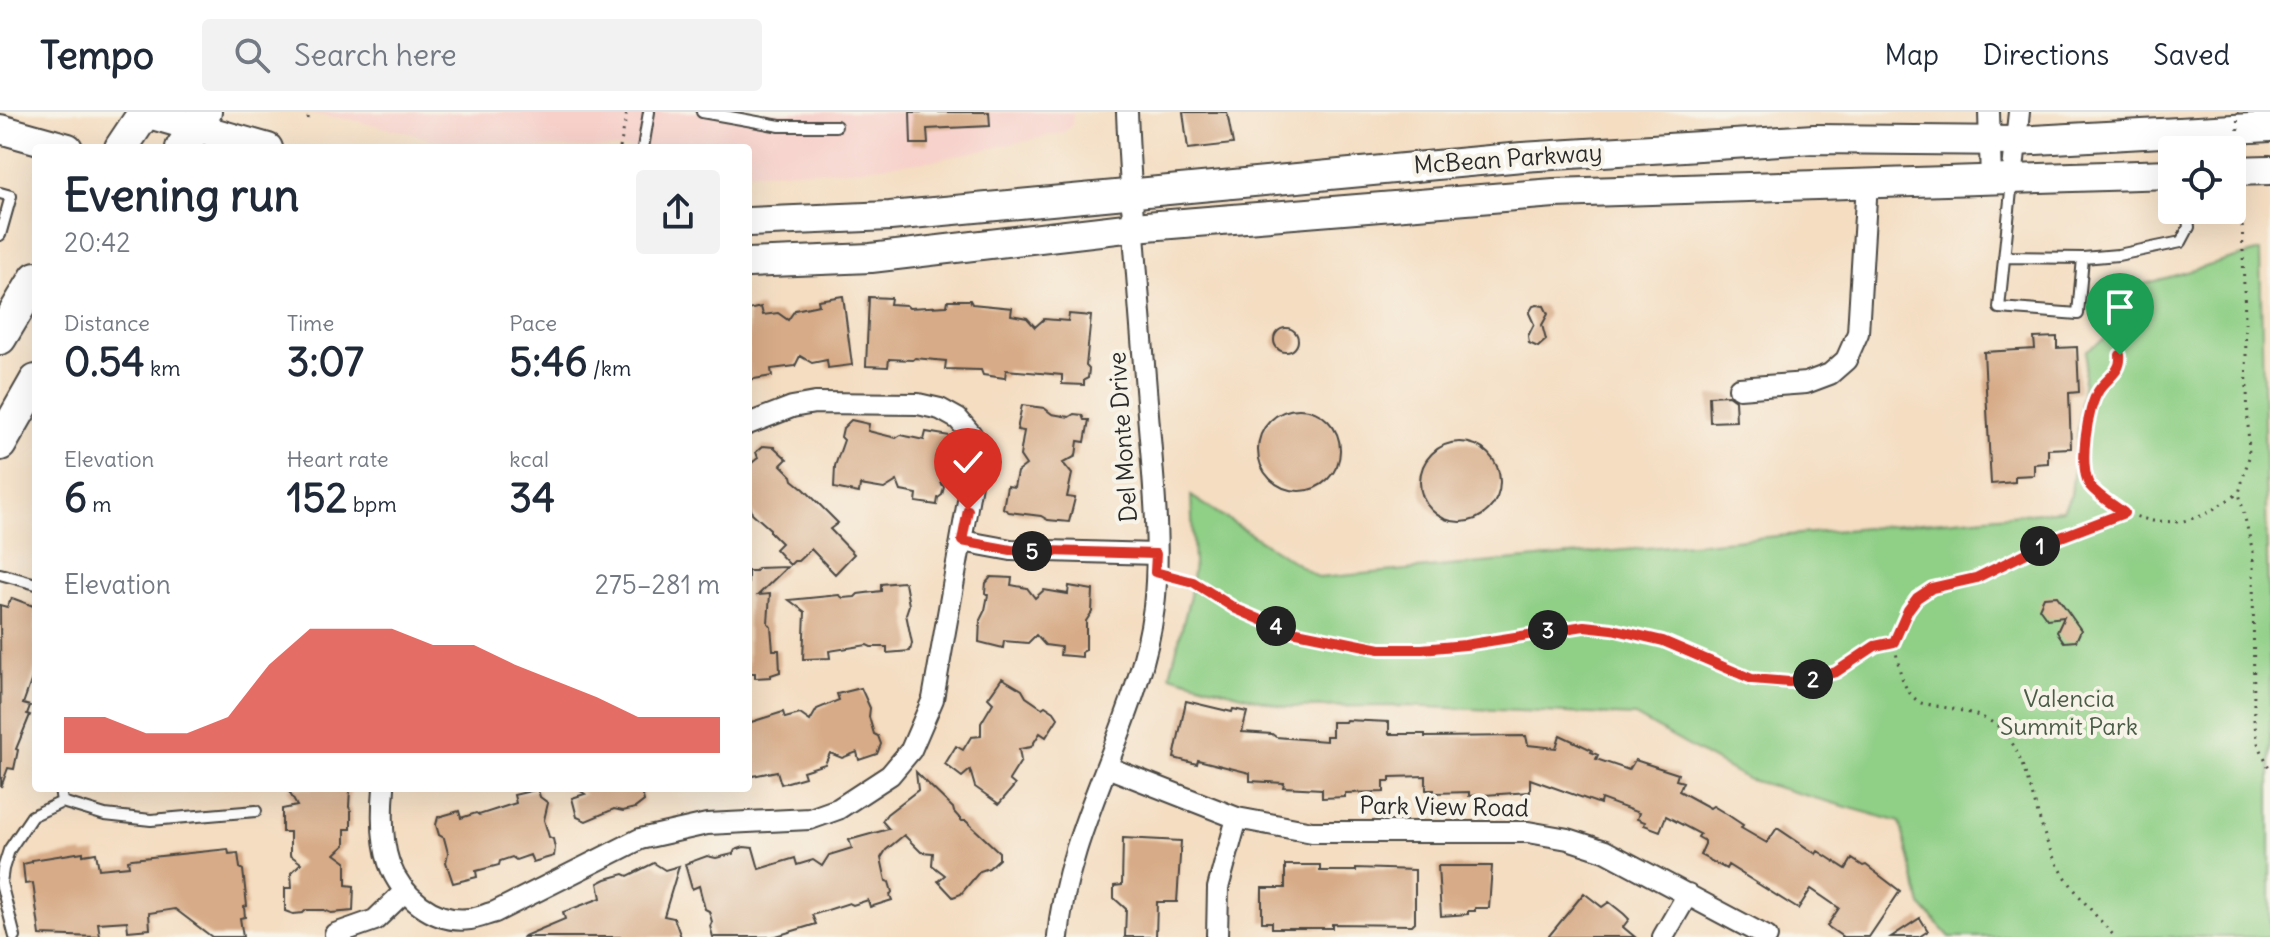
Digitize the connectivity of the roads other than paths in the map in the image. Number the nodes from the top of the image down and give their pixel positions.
1 (144, 112) edge
2 (649, 112) edge
3 (702, 112) edge
4 (1127, 112) edge
5 (1989, 112) edge
6 (2019, 112) edge
7 (836, 126) dead end
8 (2270, 127) edge
9 (0, 129) edge
10 (194, 129) edge
11 (2002, 141) junction
12 (54, 144) edge
13 (124, 144) edge
14 (252, 144) edge
15 (644, 144) edge
16 (2270, 170) edge
17 (2246, 171) edge
18 (2158, 174) edge
19 (2002, 180) junction
20 (1867, 182) junction
21 (1131, 192) junction
22 (0, 193) edge
23 (752, 222) edge
24 (2189, 224) edge
25 (1134, 227) junction
26 (0, 235) edge
27 (2004, 257) junction
28 (2083, 258) junction
29 (752, 263) edge
30 (32, 283) edge
31 (0, 338) edge
32 (32, 388) edge
33 (1739, 388) dead end
34 (752, 422) edge
35 (0, 444) edge
36 (962, 541) junction
37 (1155, 563) junction
38 (0, 574) edge
39 (32, 583) edge
40 (1107, 767) junction
41 (61, 792) edge
42 (384, 792) edge
43 (62, 802) junction
44 (256, 811) dead end
45 (1237, 818) junction
46 (405, 891) junction
47 (1688, 894) junction
48 (335, 934) dead end
49 (15, 937) edge
50 (1058, 937) edge
51 (1217, 937) edge
52 (1663, 937) edge
53 (1767, 937) edge

1 - 10 main road
1 - 13 main road
2 - 15 lane
3 - 7 lane
4 - 21 street, Del Monte Drive
5 - 11 street
6 - 11 street
8 - 11 main road, McBean Parkway
9 - 12 main road
10 - 14 main road
11 - 19 street
11 - 21 main road, McBean Parkway
16 - 17 main road
18 - 19 main road, McBean Parkway
19 - 20 main road, McBean Parkway
19 - 27 lane
20 - 25 main road, McBean Parkway
20 - 33 street
21 - 23 main road, McBean Parkway
21 - 25 street, Del Monte Drive
22 - 26 lane
24 - 28 lane
25 - 29 main road, McBean Parkway
25 - 37 street, Del Monte Drive
27 - 28 lane
27 - 28 lane
30 - 31 main road
32 - 35 main road
34 - 36 street
36 - 37 street
36 - 46 street
37 - 40 street, Del Monte Drive
38 - 39 lane
40 - 45 street, Park View Road
40 - 50 street, Del Monte Drive
41 - 43 lane
42 - 46 street
43 - 44 lane
43 - 49 lane
45 - 47 street, Park View Road
45 - 51 street
46 - 48 street
47 - 52 street
47 - 53 street, Park View Road

